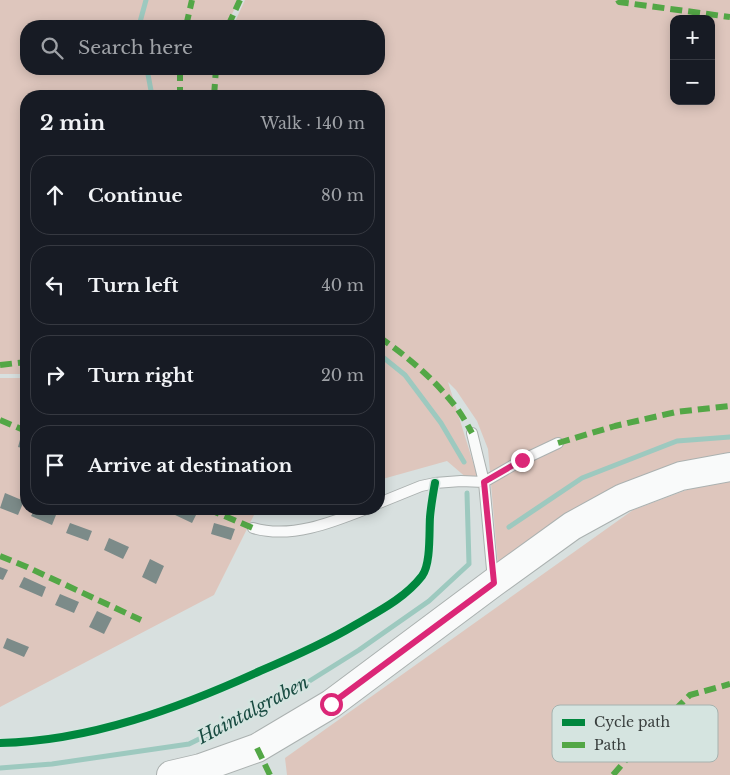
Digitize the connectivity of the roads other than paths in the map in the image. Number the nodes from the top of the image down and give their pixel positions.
1 (472, 433) dead end
2 (558, 443) dead end
3 (730, 467) edge
4 (484, 482) junction
5 (385, 501) edge
6 (349, 515) edge
7 (253, 528) dead end
8 (494, 583) junction
9 (172, 775) edge

1 - 4 lane
2 - 4 lane
3 - 8 main road
4 - 5 lane
4 - 8 lane
6 - 7 lane
8 - 9 main road

